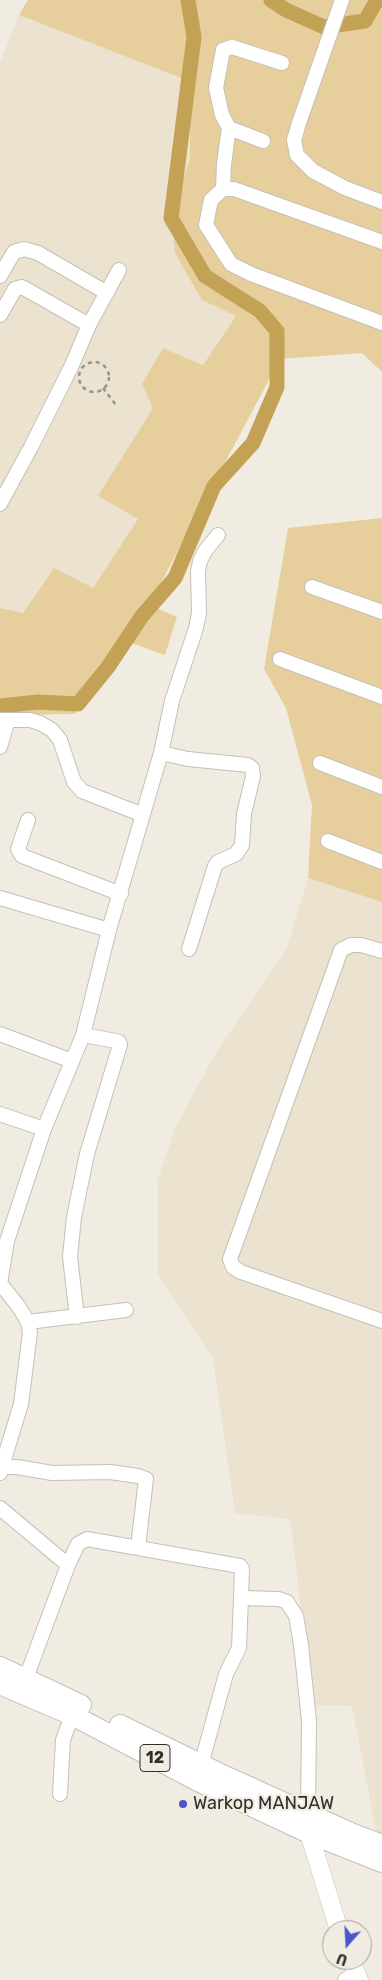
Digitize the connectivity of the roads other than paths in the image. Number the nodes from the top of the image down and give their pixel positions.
1 (342, 0) edge
2 (282, 63) dead end
3 (229, 128) junction
4 (263, 141) dead end
5 (223, 189) junction
6 (382, 202) edge
7 (382, 242) edge
8 (119, 270) dead end
9 (0, 276) edge
10 (15, 289) junction
11 (107, 293) junction
12 (0, 314) edge
13 (382, 323) edge
14 (89, 326) junction
15 (0, 504) edge
16 (218, 534) dead end
17 (312, 588) dead end
18 (382, 612) edge
19 (280, 659) dead end
20 (382, 697) edge
21 (4, 720) edge
22 (0, 747) edge
23 (161, 753) junction
24 (320, 763) dead end
25 (382, 787) edge
26 (143, 815) junction
27 (28, 820) dead end
28 (328, 841) dead end
29 (382, 862) edge
30 (121, 894) junction
31 (0, 898) edge
32 (109, 930) junction
33 (189, 949) dead end
34 (382, 951) edge
35 (0, 1034) edge
36 (83, 1035) junction
37 (72, 1062) junction
38 (0, 1114) edge
39 (44, 1129) junction
40 (0, 1284) edge
41 (126, 1310) dead end
42 (76, 1317) junction
43 (382, 1321) edge
44 (28, 1322) junction
45 (1, 1470) edge
46 (0, 1508) edge
47 (138, 1547) junction
48 (68, 1565) junction
49 (241, 1598) junction
50 (0, 1668) edge
51 (26, 1678) junction
52 (0, 1684) edge
53 (72, 1715) junction
54 (201, 1765) junction
55 (60, 1794) dead end
56 (309, 1824) junction
57 (382, 1845) edge
58 (382, 1862) edge
59 (336, 1920) edge

1 - 6 street
2 - 3 street
3 - 4 street
3 - 5 street
5 - 7 street
5 - 13 street
8 - 11 street
9 - 10 street
9 - 11 street
10 - 12 street
10 - 14 street
11 - 14 street
14 - 15 street
16 - 23 street
17 - 18 street
19 - 20 street
21 - 22 street
21 - 26 street
23 - 26 street
23 - 33 street
24 - 25 street
26 - 30 street
27 - 30 street
28 - 29 street
30 - 32 street
31 - 32 street
32 - 36 street
34 - 43 street
35 - 37 street
36 - 37 street
36 - 42 street
37 - 39 street
38 - 39 street
39 - 40 street
40 - 44 street
41 - 42 street
42 - 44 street
44 - 45 street
45 - 47 street
46 - 48 street
47 - 48 street
47 - 49 street
48 - 51 street
49 - 54 street
49 - 56 street
50 - 51 highway, 12
51 - 54 highway, 12
52 - 53 highway, 12
53 - 55 street
53 - 56 highway, 12
54 - 56 highway, 12
56 - 57 highway, 12
56 - 58 highway, 12
56 - 59 main road

